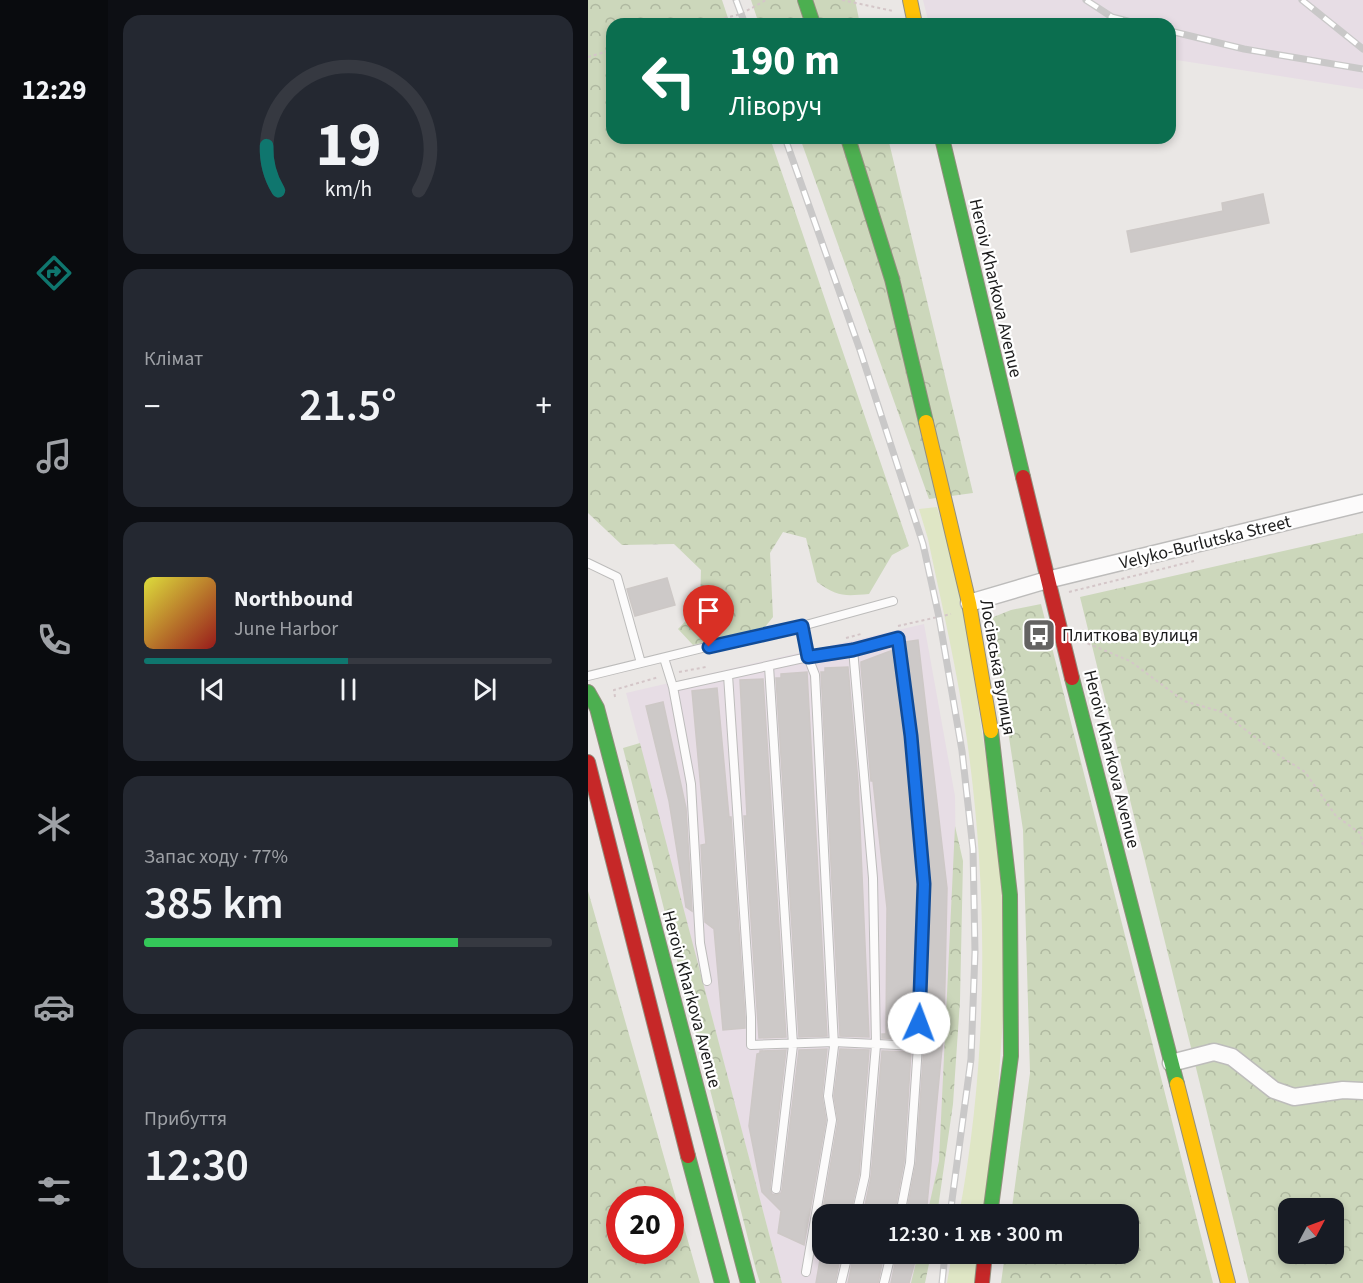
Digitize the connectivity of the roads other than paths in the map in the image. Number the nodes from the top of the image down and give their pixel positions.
1 (805, 0) edge
2 (910, 0) edge
3 (811, 18) edge
4 (914, 18) edge
5 (850, 144) edge
6 (943, 144) edge
7 (1363, 503) edge
8 (588, 563) edge
9 (1047, 580) junction
10 (893, 602) dead end
11 (969, 603) junction
12 (802, 626) junction
13 (853, 650) junction
14 (808, 657) junction
15 (664, 658) junction
16 (641, 663) junction
17 (769, 666) junction
18 (728, 675) junction
19 (588, 676) edge
20 (673, 687) junction
21 (588, 692) edge
22 (588, 762) edge
23 (706, 981) dead end
24 (834, 1042) junction
25 (793, 1045) junction
26 (876, 1045) junction
27 (918, 1046) junction
28 (1171, 1063) junction
29 (1363, 1090) edge
30 (776, 1189) dead end
31 (859, 1204) edge
32 (902, 1204) edge
33 (991, 1204) edge
34 (846, 1264) edge
35 (889, 1264) edge
36 (984, 1264) edge
37 (806, 1272) dead end
38 (722, 1283) edge
39 (748, 1283) edge
40 (841, 1283) edge
41 (884, 1283) edge
42 (982, 1283) edge
43 (1228, 1283) edge

1 - 3 main road
2 - 4 main road
5 - 11 main road, Лосівська вулиця
6 - 9 main road, Heroiv Kharkova Avenue
7 - 9 street, Velyko-Burlutska Street
8 - 16 lane
9 - 11 street, Velyko-Burlutska Street
9 - 28 main road, Heroiv Kharkova Avenue
10 - 12 lane
11 - 33 main road, Лосівська вулиця
12 - 14 lane
12 - 15 lane
13 - 14 lane
13 - 26 lane
13 - 27 lane
14 - 17 lane
14 - 24 lane
15 - 16 lane
15 - 20 lane
16 - 19 lane
17 - 18 lane
17 - 25 lane
18 - 20 lane
18 - 25 lane
20 - 23 lane
21 - 39 main road, Heroiv Kharkova Avenue
22 - 38 main road
24 - 25 lane
24 - 26 lane
24 - 37 lane
25 - 30 lane
26 - 27 lane
26 - 31 lane
27 - 32 lane
28 - 29 street
28 - 43 main road, Heroiv Kharkova Avenue
34 - 40 lane
35 - 41 lane
36 - 42 main road

